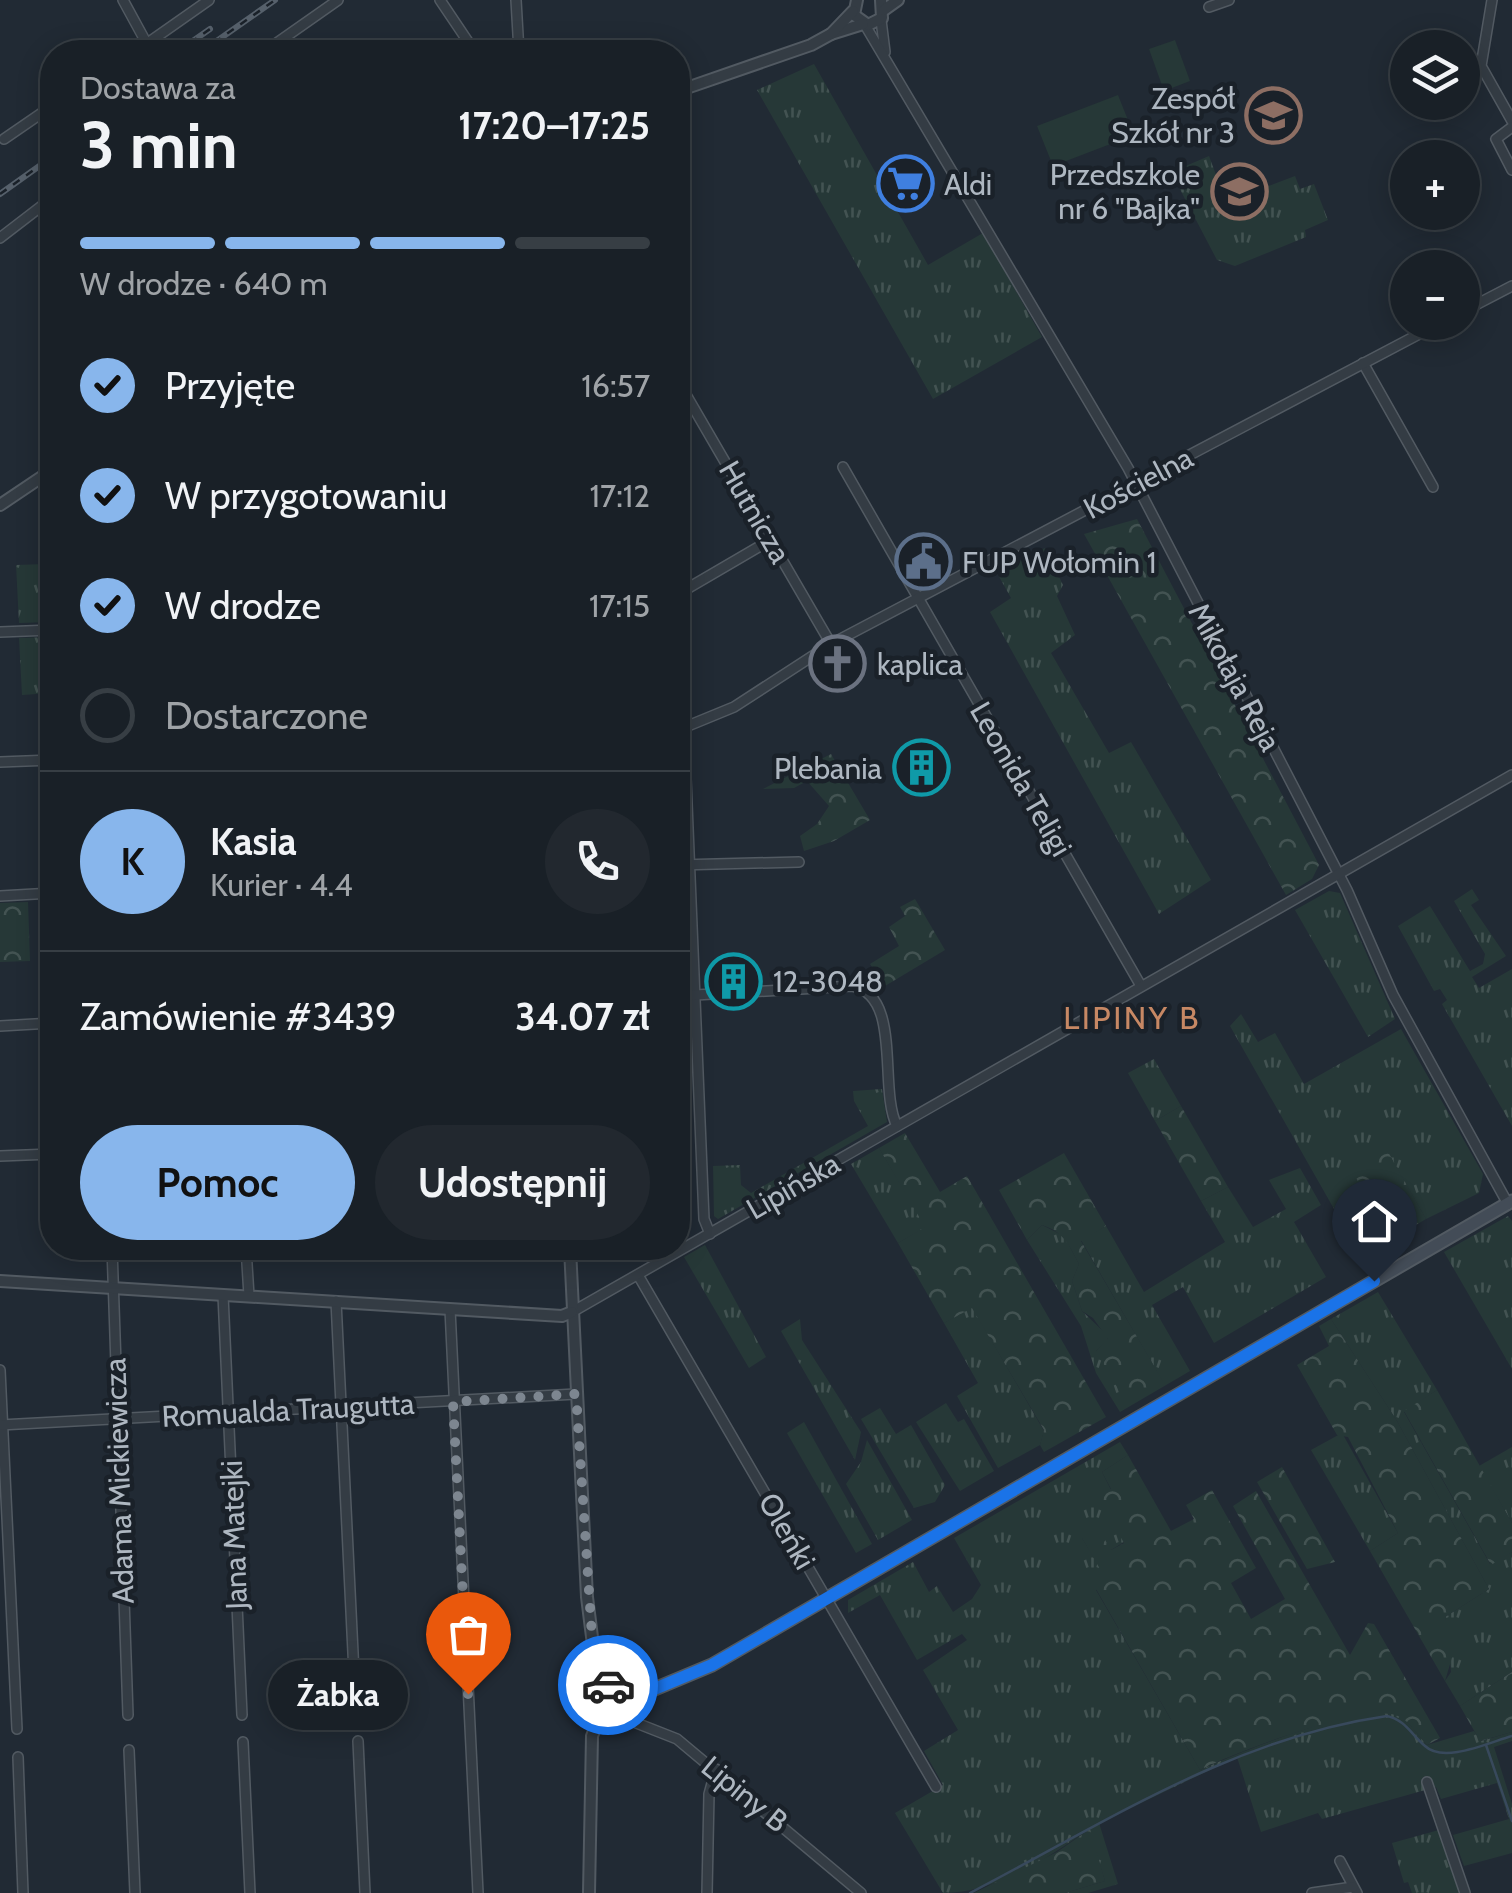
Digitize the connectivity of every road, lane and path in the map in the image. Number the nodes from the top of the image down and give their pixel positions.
1 (123, 0) edge
2 (209, 0) edge
3 (338, 0) edge
4 (440, 0) edge
5 (516, 0) edge
6 (898, 0) edge
7 (1229, 0) edge
8 (1492, 0) edge
9 (854, 3) edge
10 (1209, 7) dead end
11 (882, 10) edge
12 (864, 25) junction
13 (831, 34) junction
14 (145, 40) edge
15 (153, 40) edge
16 (281, 40) edge
17 (467, 40) edge
18 (518, 40) edge
19 (886, 55) junction
20 (690, 87) edge
21 (40, 114) edge
22 (1512, 124) edge
23 (4, 139) dead end
24 (1512, 170) edge
25 (40, 207) edge
26 (0, 238) edge
27 (1512, 286) edge
28 (1480, 303) edge
29 (1407, 340) edge
30 (1363, 363) junction
31 (690, 400) edge
32 (843, 467) dead end
33 (40, 478) edge
34 (1136, 484) junction
35 (1433, 487) dead end
36 (0, 506) edge
37 (772, 540) junction
38 (690, 587) edge
39 (918, 598) junction
40 (40, 630) edge
41 (0, 632) edge
42 (832, 644) junction
43 (690, 726) edge
44 (40, 760) edge
45 (0, 762) edge
46 (1512, 775) edge
47 (799, 862) dead end
48 (690, 865) joint
49 (1338, 874) junction
50 (40, 894) edge
51 (0, 896) edge
52 (1141, 986) junction
53 (692, 995) junction
54 (40, 1024) edge
55 (0, 1026) edge
56 (898, 1126) junction
57 (40, 1154) edge
58 (0, 1156) edge
59 (1510, 1202) edge
60 (710, 1234) junction
61 (690, 1245) edge
62 (112, 1260) edge
63 (247, 1260) edge
64 (570, 1260) edge
65 (663, 1260) edge
66 (638, 1274) junction
67 (0, 1281) edge
68 (113, 1288) junction
69 (223, 1295) junction
70 (249, 1296) junction
71 (336, 1301) junction
72 (450, 1309) junction
73 (572, 1312) junction
74 (0, 1370) edge
75 (576, 1394) junction
76 (453, 1402) junction
77 (342, 1406) junction
78 (229, 1411) junction
79 (116, 1419) junction
80 (2, 1425) edge
81 (826, 1599) junction
82 (598, 1684) junction
83 (355, 1694) dead end
84 (618, 1709) junction
85 (128, 1714) dead end
86 (242, 1715) dead end
87 (598, 1721) junction
88 (18, 1729) dead end
89 (358, 1741) dead end
90 (243, 1742) dead end
91 (129, 1750) dead end
92 (18, 1756) dead end
93 (716, 1769) junction
94 (1427, 1782) dead end
95 (936, 1788) dead end
96 (1340, 1861) dead end
97 (1355, 1890) edge
98 (23, 1893) edge
99 (135, 1893) edge
100 (250, 1893) edge
101 (365, 1893) edge
102 (478, 1893) edge
103 (589, 1893) edge
104 (708, 1893) edge
105 (861, 1893) edge
106 (1312, 1893) edge
107 (1465, 1893) edge

1 - 14 street
2 - 15 street
3 - 16 street
4 - 17 street
5 - 18 street
6 - 11 street
7 - 10 street
8 - 22 street
9 - 12 street
9 - 13 street
11 - 12 street
11 - 19 street, Mikołaja Reja
12 - 13 street
12 - 19 street, Mikołaja Reja
13 - 20 street
19 - 34 street, Mikołaja Reja
21 - 23 street
22 - 24 street
25 - 26 street
27 - 28 street
29 - 30 street, Kościelna
30 - 34 street, Kościelna
30 - 35 street
31 - 37 street, Hutnicza
32 - 39 street, Leonida Teligi
33 - 36 street
34 - 39 street, Kościelna
34 - 49 street, Mikołaja Reja
37 - 38 street
37 - 42 street, Hutnicza
39 - 42 street, Kościelna
39 - 52 street, Leonida Teligi
40 - 41 street
42 - 43 street, Kościelna
44 - 45 street
46 - 49 street, Lipińska
47 - 48 street
48 - 53 street
49 - 52 street, Lipińska
49 - 59 street, Mikołaja Reja
50 - 51 street
52 - 56 street, Lipińska
53 - 56 street
53 - 60 street
54 - 55 street
56 - 60 street, Lipińska
57 - 58 street
59 - 81 main road
60 - 61 street, Lipińska
62 - 68 street, Adama Mickiewicza
63 - 70 street
64 - 73 street
65 - 66 street, Lipińska
66 - 73 street, Lipińska
66 - 81 street, Oleńki
67 - 68 street
68 - 69 street
68 - 79 street, Adama Mickiewicza
69 - 70 street
69 - 78 street, Jana Matejki
70 - 71 street
71 - 72 street
71 - 77 street
72 - 73 street
72 - 76 street
73 - 75 street
74 - 80 street
75 - 76 street, Romualda Traugutta
75 - 82 street
76 - 77 street, Romualda Traugutta
76 - 102 street
77 - 78 street, Romualda Traugutta
77 - 83 street
78 - 79 street, Romualda Traugutta
78 - 86 street, Jana Matejki
79 - 80 street, Romualda Traugutta
79 - 85 street, Adama Mickiewicza
80 - 88 street
81 - 84 main road
81 - 95 street, Oleńki
82 - 84 main road
82 - 87 main road
84 - 87 main road
84 - 93 street, Lipiny B
87 - 103 street
89 - 101 street
90 - 100 street
91 - 99 street
92 - 98 street
93 - 104 street
93 - 105 street, Lipiny B
94 - 107 street
96 - 97 street
97 - 106 street

